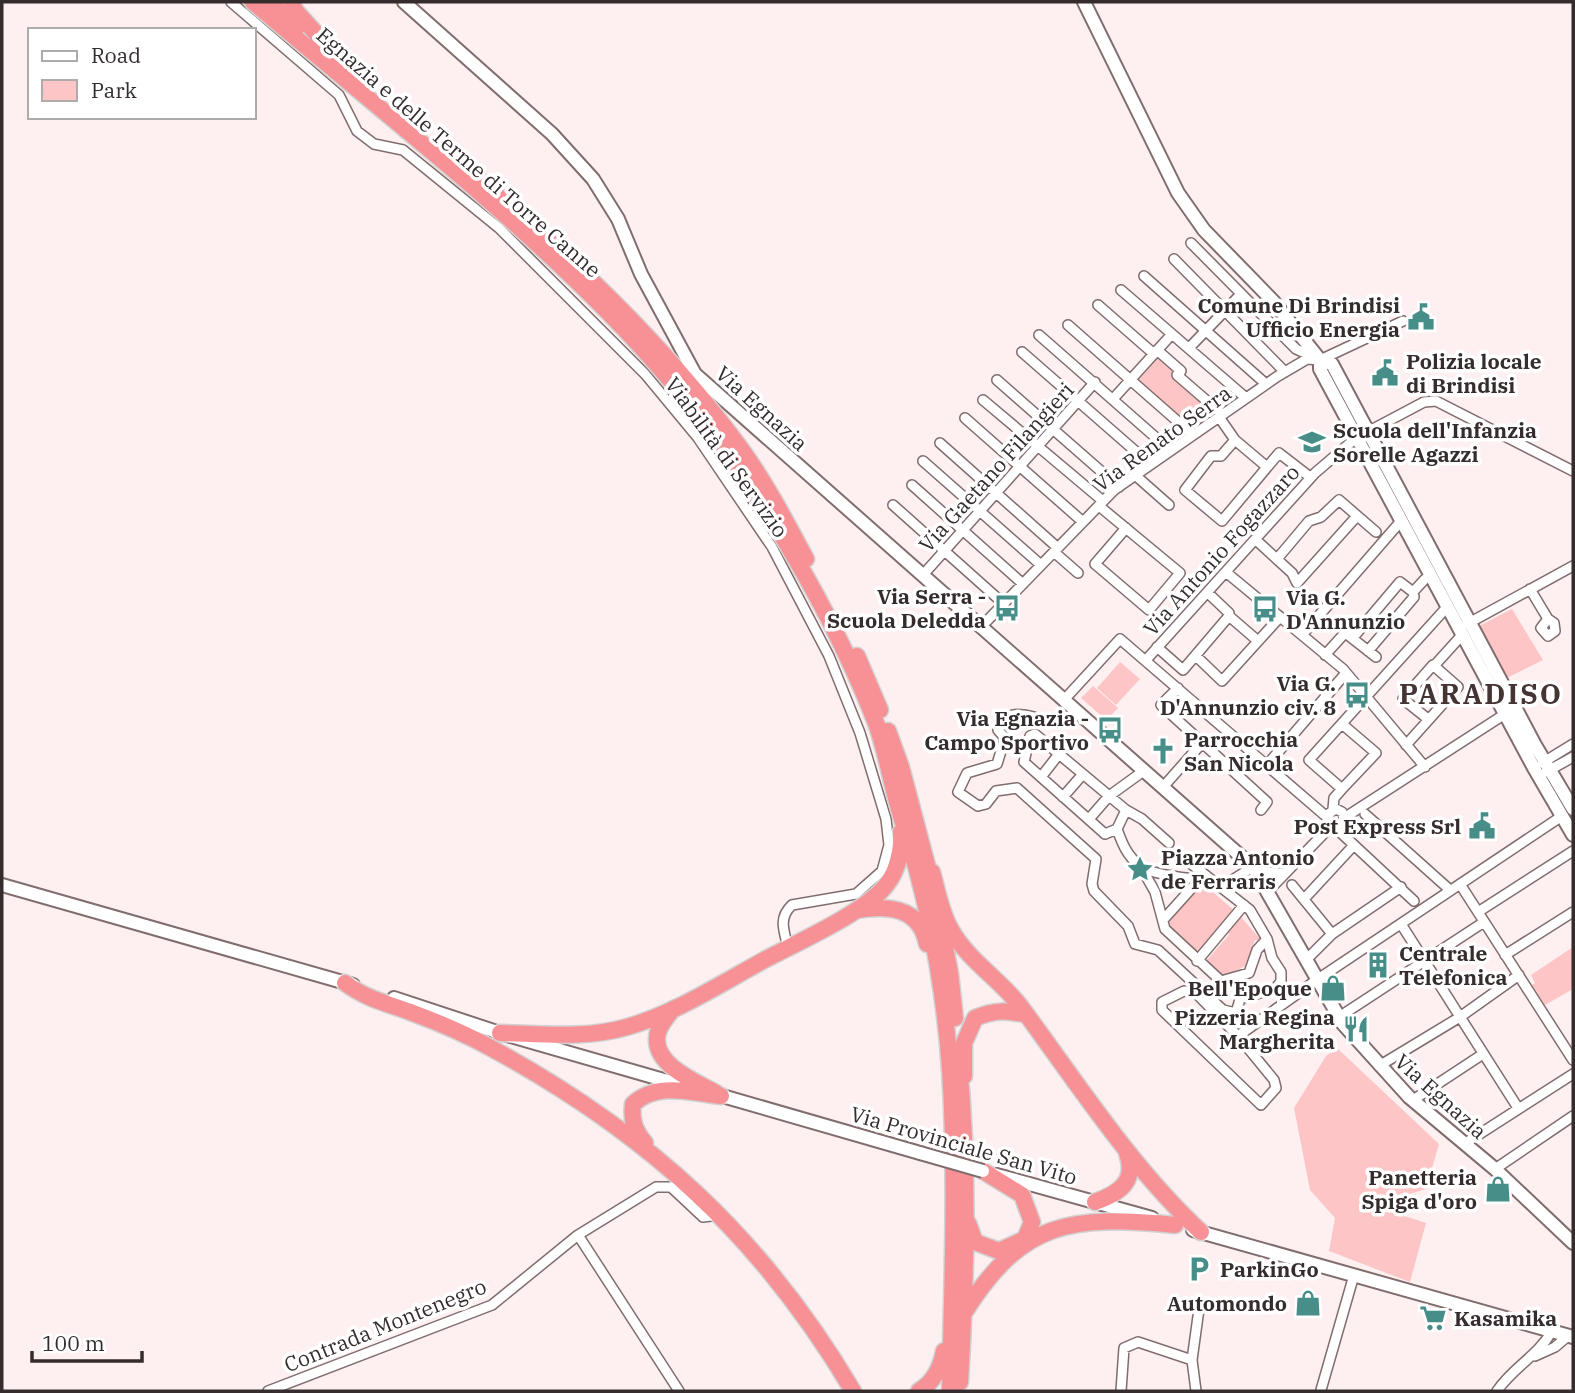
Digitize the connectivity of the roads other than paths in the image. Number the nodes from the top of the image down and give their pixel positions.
1 (232, 2) edge
2 (253, 2) edge
3 (270, 2) edge
4 (293, 2) edge
5 (404, 2) edge
6 (1084, 2) edge
7 (347, 68) junction
8 (1191, 243) dead end
9 (1174, 260) dead end
10 (1144, 276) dead end
11 (1121, 290) dead end
12 (1241, 294) junction
13 (1098, 305) dead end
14 (1225, 311) junction
15 (1403, 321) dead end
16 (1068, 325) dead end
17 (1206, 331) junction
18 (1172, 334) junction
19 (1040, 335) dead end
20 (1189, 348) junction
21 (1022, 352) dead end
22 (1155, 352) junction
23 (1320, 360) junction
24 (1285, 372) junction
25 (997, 380) dead end
26 (1131, 380) junction
27 (1095, 382) junction
28 (1266, 384) junction
29 (1246, 398) junction
30 (1114, 399) junction
31 (983, 400) dead end
32 (1078, 402) junction
33 (1220, 416) junction
34 (965, 418) dead end
35 (1053, 430) junction
36 (1192, 434) junction
37 (1362, 435) junction
38 (1235, 440) junction
39 (940, 443) dead end
40 (1038, 447) junction
41 (1170, 450) junction
42 (923, 461) dead end
43 (1150, 464) junction
44 (1020, 466) junction
45 (1267, 467) junction
46 (1573, 471) edge
47 (1135, 475) junction
48 (1310, 477) junction
49 (912, 485) dead end
50 (1119, 487) junction
51 (997, 493) junction
52 (1101, 504) junction
53 (893, 505) dead end
54 (1169, 505) dead end
55 (980, 511) junction
56 (1357, 516) junction
57 (1401, 521) junction
58 (1083, 522) junction
59 (1126, 528) junction
60 (963, 530) junction
61 (1376, 532) dead end
62 (1256, 540) junction
63 (1056, 550) junction
64 (944, 552) junction
65 (1277, 559) junction
66 (1041, 565) junction
67 (1573, 566) edge
68 (1078, 573) dead end
69 (1227, 573) junction
70 (922, 576) junction
71 (1424, 579) dead end
72 (1023, 584) junction
73 (1530, 589) junction
74 (1208, 593) junction
75 (1413, 593) junction
76 (1004, 604) junction
77 (1447, 607) junction
78 (1229, 616) junction
79 (1280, 617) junction
80 (1548, 619) dead end
81 (980, 628) junction
82 (1464, 628) junction
83 (1301, 635) junction
84 (1348, 635) junction
85 (1258, 641) junction
86 (1157, 647) junction
87 (1325, 655) junction
88 (1196, 656) junction
89 (1146, 660) junction
90 (1434, 666) junction
91 (1346, 673) junction
92 (1178, 688) junction
93 (1367, 697) junction
94 (1063, 701) junction
95 (1505, 714) junction
96 (1034, 717) dead end
97 (1428, 719) junction
98 (1342, 724) junction
99 (1202, 743) junction
100 (1573, 744) edge
101 (1406, 745) junction
102 (1059, 754) junction
103 (1573, 757) edge
104 (1267, 765) junction
105 (1425, 768) junction
106 (1145, 769) junction
107 (1542, 769) junction
108 (1083, 774) junction
109 (1041, 776) junction
110 (1164, 786) junction
111 (1342, 789) junction
112 (1109, 796) junction
113 (1063, 797) junction
114 (1126, 810) junction
115 (1261, 810) dead end
116 (1567, 813) edge
117 (1365, 814) dead end
118 (901, 816) junction
119 (1088, 819) junction
120 (1333, 821) junction
121 (1117, 829) junction
122 (1573, 835) edge
123 (1169, 843) dead end
124 (1354, 845) junction
125 (925, 850) junction
126 (1573, 850) edge
127 (1190, 863) dead end
128 (1141, 867) junction
129 (1254, 869) junction
130 (1285, 873) junction
131 (1204, 879) junction
132 (1460, 884) junction
133 (2, 885) edge
134 (1292, 886) dead end
135 (1221, 887) junction
136 (1401, 887) junction
137 (1450, 890) junction
138 (1268, 891) junction
139 (1305, 898) junction
140 (1414, 901) dead end
141 (1244, 905) junction
142 (851, 911) junction
143 (1478, 912) junction
144 (1573, 912) edge
145 (1163, 920) junction
146 (1484, 922) junction
147 (1401, 924) junction
148 (1332, 934) junction
149 (1267, 939) junction
150 (788, 947) junction
151 (1505, 955) junction
152 (1307, 959) junction
153 (1197, 961) junction
154 (1425, 961) junction
155 (1519, 975) junction
156 (1318, 979) junction
157 (345, 983) junction
158 (673, 1009) junction
159 (1027, 1015) junction
160 (1339, 1017) junction
161 (1460, 1017) junction
162 (944, 1022) junction
163 (500, 1033) junction
164 (1238, 1036) junction
165 (1483, 1054) junction
166 (1573, 1060) edge
167 (1379, 1066) junction
168 (1573, 1074) edge
169 (721, 1096) junction
170 (1413, 1100) junction
171 (1518, 1108) junction
172 (1573, 1116) edge
173 (964, 1117) junction
174 (1464, 1144) junction
175 (1125, 1147) junction
176 (658, 1158) junction
177 (1495, 1168) junction
178 (984, 1171) junction
179 (964, 1187) junction
180 (1095, 1202) junction
181 (717, 1210) junction
182 (1175, 1225) junction
183 (1201, 1232) junction
184 (1571, 1234) edge
185 (578, 1235) junction
186 (952, 1244) junction
187 (1354, 1275) junction
188 (1199, 1309) dead end
189 (964, 1313) junction
190 (1552, 1331) junction
191 (1570, 1336) edge
192 (1192, 1360) junction
193 (1527, 1360) junction
194 (843, 1374) junction
195 (1321, 1390) edge
196 (268, 1391) edge
197 (679, 1391) edge
198 (853, 1391) edge
199 (862, 1391) edge
200 (919, 1391) edge
201 (950, 1391) edge
202 (960, 1391) edge
203 (1121, 1391) edge
204 (1196, 1391) edge
205 (1497, 1391) edge

1 - 150 street, Viabilità di Servizio
2 - 118 highway, Egnazia e delle Terme di Torre Canne
3 - 7 highway, Egnazia e delle Terme di Torre Canne
4 - 7 highway
5 - 70 street, Via Egnazia
6 - 23 street
7 - 125 highway, Egnazia e delle Terme di Torre Canne
8 - 12 street
9 - 14 street
10 - 17 street
11 - 18 street
12 - 14 street
12 - 23 street
13 - 22 street
14 - 17 street
14 - 24 street
15 - 23 street, Via Renato Serra
16 - 26 street
17 - 20 street
17 - 28 street
18 - 20 street
18 - 22 street
19 - 27 street
20 - 29 street
21 - 32 street
22 - 26 street
22 - 33 street
23 - 24 street, Via Renato Serra
23 - 37 street
24 - 28 street, Via Renato Serra
25 - 35 street
26 - 30 street
26 - 36 street
27 - 30 street
27 - 32 street, Via Gaetano Filangieri
28 - 29 street, Via Renato Serra
29 - 33 street, Via Renato Serra
30 - 41 street
31 - 40 street
32 - 35 street, Via Gaetano Filangieri
32 - 43 street
33 - 36 street, Via Renato Serra
33 - 38 street
34 - 44 street
35 - 40 street, Via Gaetano Filangieri
35 - 50 street
36 - 41 street, Via Renato Serra
37 - 46 street, Via Antonio Fogazzaro
37 - 48 street, Via Antonio Fogazzaro
37 - 57 street
37 - 82 street
38 - 45 street
38 - 45 street
39 - 51 street
40 - 44 street, Via Gaetano Filangieri
40 - 52 street
41 - 43 street, Via Renato Serra
42 - 55 street
43 - 47 street, Via Renato Serra
44 - 51 street, Via Gaetano Filangieri
44 - 58 street
45 - 48 street
47 - 50 street, Via Renato Serra
47 - 54 street
48 - 62 street, Via Antonio Fogazzaro
49 - 60 street
50 - 52 street, Via Renato Serra
51 - 55 street, Via Gaetano Filangieri
51 - 63 street
52 - 58 street, Via Renato Serra
52 - 59 street
53 - 64 street
55 - 60 street, Via Gaetano Filangieri
55 - 66 street
56 - 61 street
56 - 65 street
56 - 65 street
57 - 77 street
57 - 83 street
58 - 63 street, Via Renato Serra
59 - 59 street
60 - 64 street, Via Gaetano Filangieri
60 - 72 street
62 - 65 street
62 - 69 street, Via Antonio Fogazzaro
63 - 66 street, Via Renato Serra
63 - 68 street
64 - 70 street, Via Gaetano Filangieri
64 - 76 street
66 - 72 street, Via Renato Serra
67 - 73 street
69 - 74 street, Via Antonio Fogazzaro
69 - 79 street
70 - 81 street, Via Egnazia
71 - 75 street
72 - 76 street, Via Renato Serra
73 - 80 street
73 - 82 street
74 - 78 street
74 - 86 street, Via Antonio Fogazzaro
75 - 84 street
75 - 84 street
76 - 81 street, Via Renato Serra
77 - 82 street
77 - 93 street
78 - 85 street
78 - 88 street
79 - 83 street
79 - 85 street
81 - 94 street, Via Egnazia
82 - 90 street
82 - 95 street
82 - 107 street
83 - 87 street
84 - 87 street
85 - 88 street
86 - 88 street
86 - 89 street, Via Antonio Fogazzaro
87 - 91 street
89 - 92 street
89 - 94 street
90 - 97 street
90 - 97 street
91 - 93 street
91 - 104 street
92 - 99 street
92 - 104 street
93 - 98 street
93 - 101 street
94 - 106 street, Via Egnazia
95 - 105 street
95 - 107 street
96 - 149 street
97 - 101 street
98 - 111 street
98 - 111 street
99 - 110 street
99 - 115 street
100 - 107 street
101 - 105 street
102 - 108 street
102 - 109 street
102 - 109 street
103 - 107 street
104 - 120 street
105 - 120 street
106 - 110 street, Via Egnazia
106 - 112 street
107 - 116 street
108 - 112 street
108 - 113 street
109 - 113 street
110 - 129 street, Via Egnazia
111 - 120 street
112 - 114 street
112 - 119 street
113 - 119 street
114 - 121 street
114 - 123 street
116 - 122 street
116 - 132 street
117 - 137 street
118 - 142 highway
118 - 162 highway, Egnazia e delle Terme di Torre Canne
119 - 121 street
120 - 124 street
120 - 130 street
121 - 128 street
124 - 136 street
124 - 139 street
125 - 159 highway
125 - 173 highway, Egnazia e delle Terme di Torre Canne
126 - 143 street
127 - 131 street
128 - 131 street
128 - 145 street
129 - 130 street
129 - 135 street
129 - 138 street, Via Egnazia
130 - 138 street
131 - 135 street
131 - 145 street
132 - 137 street
132 - 143 street
133 - 157 street, Via Provinciale San Vito
134 - 139 street
135 - 141 street
136 - 140 street
136 - 148 street
137 - 147 street
138 - 152 street, Via Egnazia
139 - 148 street
141 - 149 street
141 - 153 street
142 - 150 highway
142 - 162 highway
143 - 146 street
144 - 151 street
145 - 153 street
146 - 151 street
146 - 154 street
147 - 154 street
147 - 156 street
148 - 152 street
149 - 153 street
150 - 158 highway
151 - 155 street
152 - 156 street, Via Egnazia
154 - 160 street
154 - 161 street
155 - 161 street
155 - 166 street
156 - 160 street, Via Egnazia
156 - 164 street
157 - 163 street, Via Provinciale San Vito
157 - 176 highway
158 - 163 highway
158 - 169 highway
159 - 173 highway
159 - 175 highway
160 - 167 street, Via Egnazia
161 - 165 street
161 - 167 street
162 - 186 highway, Egnazia e delle Terme di Torre Canne
163 - 169 street, Via Provinciale San Vito
164 - 164 street
165 - 170 street
165 - 171 street
167 - 170 street, Via Egnazia
168 - 171 street
169 - 176 highway
169 - 178 street, Via Provinciale San Vito, bridge
170 - 174 street, Via Egnazia
171 - 174 street
172 - 177 street
173 - 179 highway, Egnazia e delle Terme di Torre Canne
174 - 177 street, Via Egnazia
175 - 180 highway
175 - 183 highway
176 - 181 highway
177 - 184 street, Via Egnazia
178 - 179 highway
178 - 180 street, Via Provinciale San Vito
179 - 189 highway, Egnazia e delle Terme di Torre Canne
180 - 182 street, Via Provinciale San Vito
181 - 185 street, Contrada Montenegro
181 - 194 highway
182 - 183 street, Via Provinciale San Vito
182 - 189 highway
183 - 187 street, Via Provinciale San Vito
185 - 196 street, Contrada Montenegro
185 - 197 street
186 - 200 highway
186 - 201 highway, Egnazia e delle Terme di Torre Canne
187 - 190 street, Via Provinciale San Vito
187 - 195 street
188 - 192 street
189 - 202 highway, Egnazia e delle Terme di Torre Canne
190 - 191 street, Via Provinciale San Vito
190 - 193 street
191 - 193 street
192 - 203 street
192 - 204 street
193 - 205 street
194 - 198 highway
194 - 199 highway

